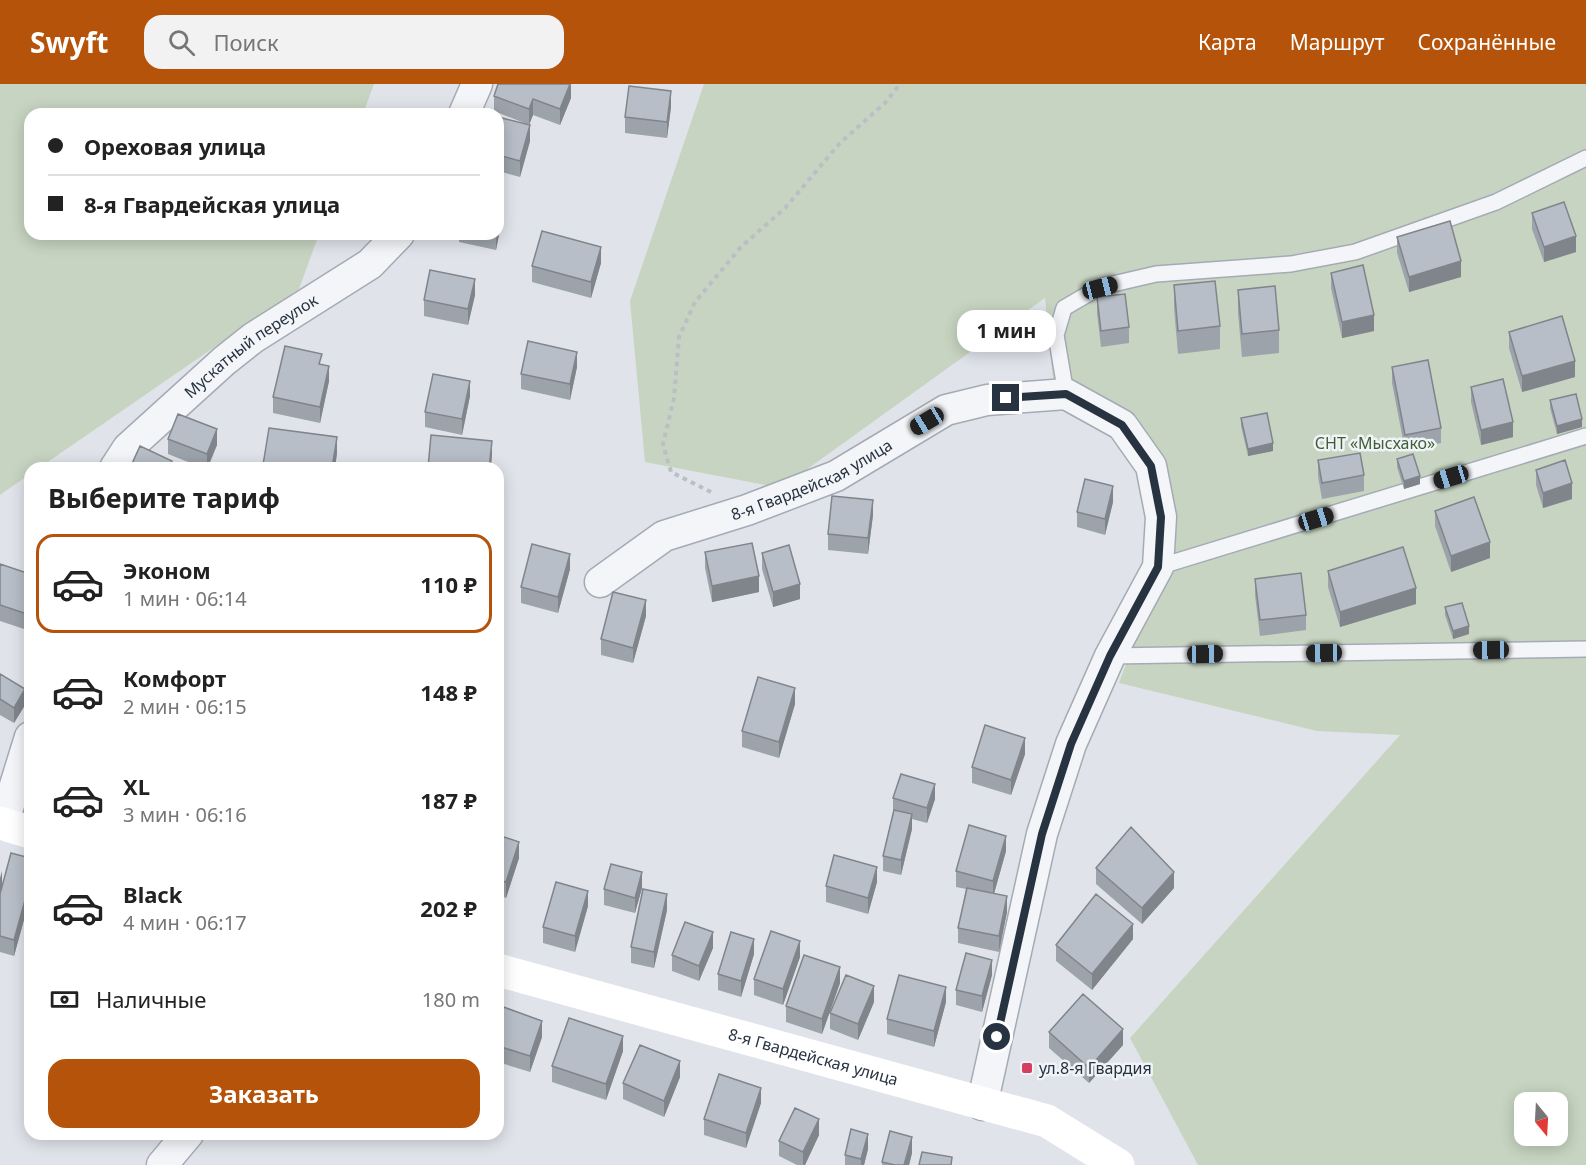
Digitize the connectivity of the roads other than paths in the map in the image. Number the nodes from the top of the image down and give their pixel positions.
1 (477, 84) edge
2 (467, 108) edge
3 (1586, 158) edge
4 (393, 240) edge
5 (1066, 394) junction
6 (1586, 436) edge
7 (119, 462) edge
8 (1158, 567) junction
9 (600, 582) dead end
10 (1586, 649) edge
11 (1110, 656) junction
12 (24, 765) edge
13 (11, 826) edge
14 (504, 972) edge
15 (982, 1105) junction
16 (183, 1140) edge
17 (162, 1165) edge
18 (1118, 1165) edge

1 - 2 street
3 - 5 lane
4 - 7 street, Мускатный переулок
5 - 8 street
5 - 9 street, 8-я Гвардейская улица
6 - 8 lane
8 - 11 street
10 - 11 lane
11 - 15 street
12 - 13 street
14 - 15 street, 8-я Гвардейская улица
15 - 18 street, 8-я Гвардейская улица
16 - 17 street

